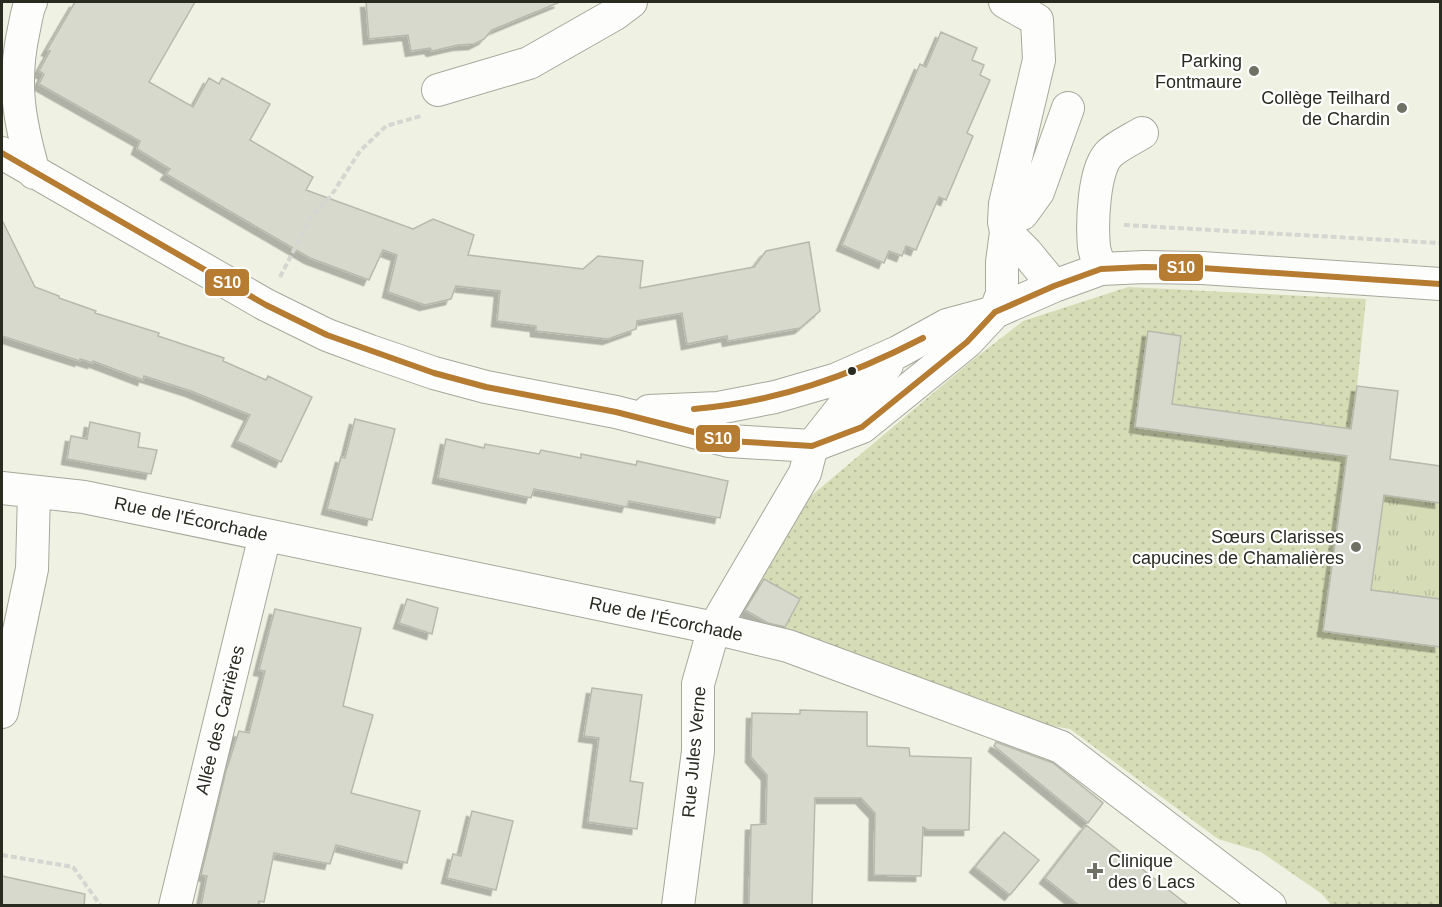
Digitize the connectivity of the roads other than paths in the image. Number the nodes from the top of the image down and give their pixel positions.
1 (31, 2) edge
2 (631, 2) edge
3 (1005, 2) edge
4 (438, 90) road end
5 (1068, 108) dead end
6 (1142, 133) dead end
7 (2, 153) edge
8 (34, 173) junction
9 (1005, 227) junction
10 (1101, 269) junction
11 (1440, 284) edge
12 (1054, 286) junction
13 (994, 312) junction
14 (898, 352) junction
15 (756, 401) junction
16 (616, 412) junction
17 (812, 446) junction
18 (2, 488) edge
19 (34, 492) junction
20 (266, 535) junction
21 (714, 628) junction
22 (2, 712) edge
23 (174, 906) edge
24 (678, 906) edge
25 (1270, 906) edge

1 - 8 street
2 - 4 street
3 - 9 street
5 - 9 street
6 - 10 street
7 - 8 street
8 - 16 street
9 - 12 street
9 - 13 street
10 - 11 street
10 - 12 street
12 - 13 street
13 - 14 street
13 - 17 street
14 - 15 street
14 - 17 street
15 - 16 street
15 - 17 street
16 - 17 street
17 - 21 street, Rue Jules Verne
18 - 19 street, Rue de l'Écorchade
19 - 20 street, Rue de l'Écorchade
19 - 22 street
20 - 21 street, Rue de l'Écorchade
20 - 23 street, Allée des Carrières
21 - 24 street, Rue Jules Verne
21 - 25 street, Rue de l'Écorchade

